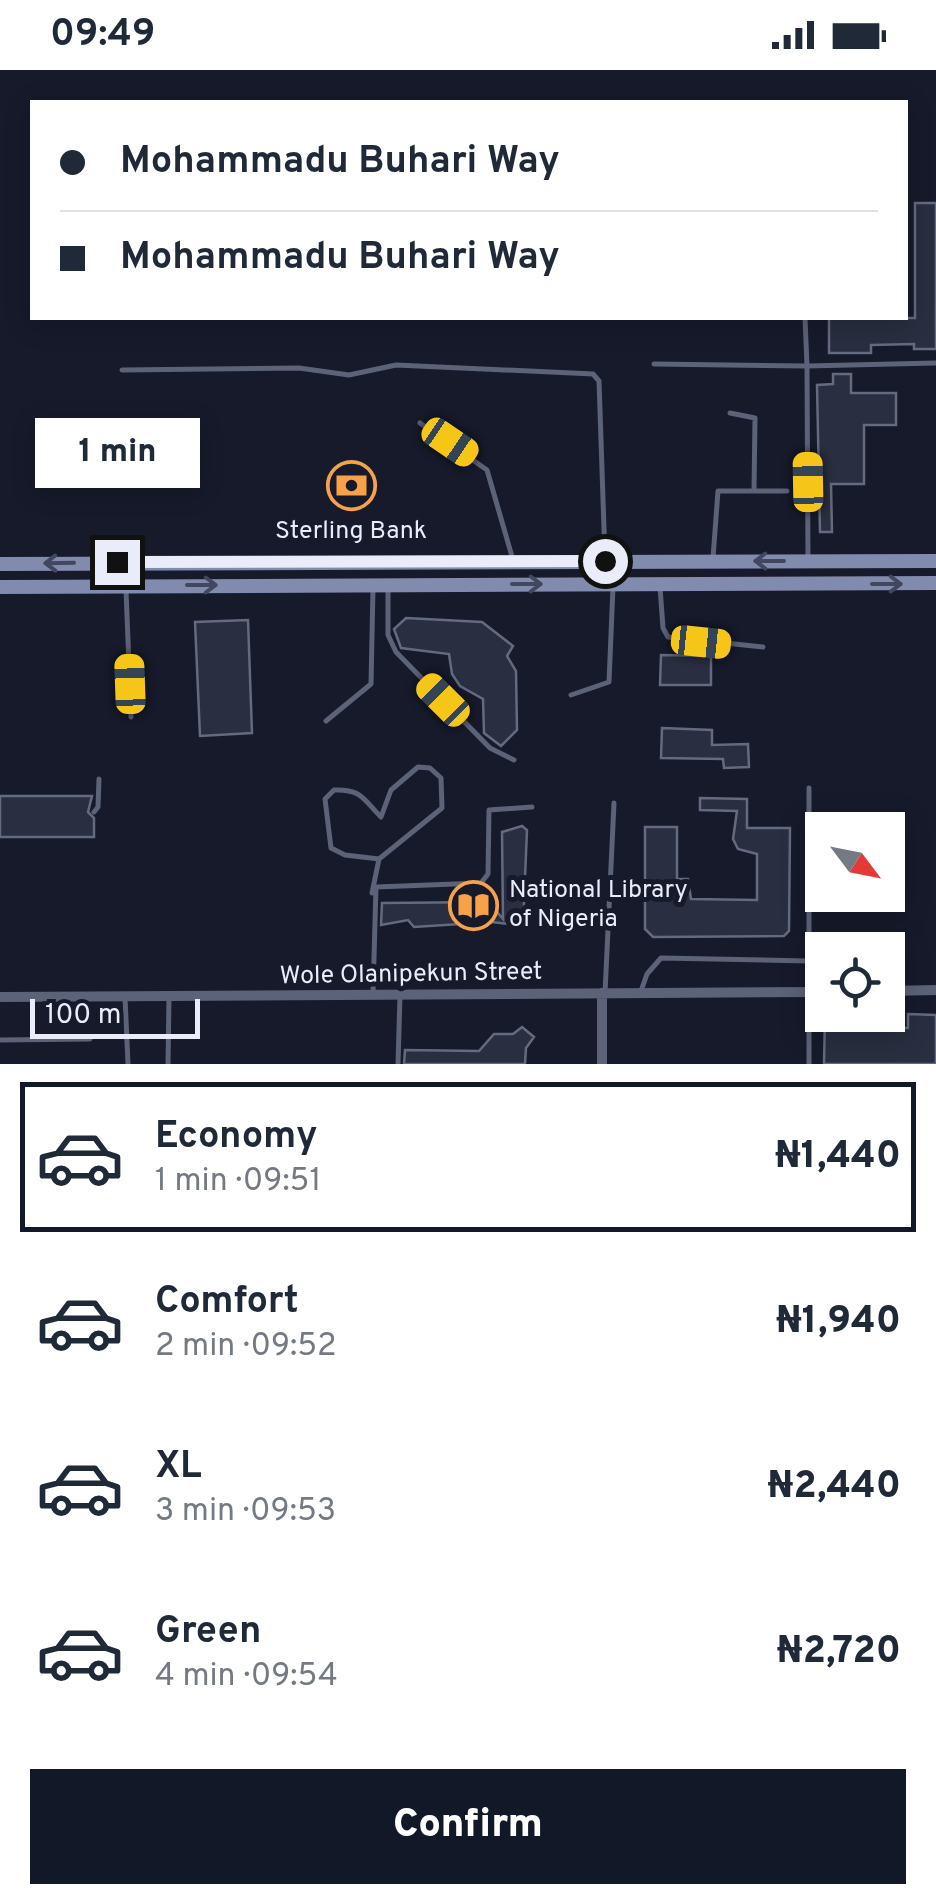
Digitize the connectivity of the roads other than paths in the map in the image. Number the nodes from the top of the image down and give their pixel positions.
1 (805, 320) edge
2 (936, 363) edge
3 (654, 364) dead end
4 (806, 366) junction
5 (122, 370) dead end
6 (730, 413) dead end
7 (420, 423) dead end
8 (754, 490) junction
9 (787, 491) dead end
10 (513, 560) junction
11 (713, 560) junction
12 (808, 560) junction
13 (586, 561) junction
14 (605, 561) junction
15 (936, 561) edge
16 (152, 562) junction
17 (0, 564) edge
18 (585, 584) junction
19 (614, 584) junction
20 (660, 584) junction
21 (936, 584) edge
22 (381, 585) junction
23 (126, 586) junction
24 (151, 586) junction
25 (0, 587) edge
26 (764, 647) dead end
27 (571, 695) dead end
28 (131, 717) dead end
29 (326, 721) dead end
30 (514, 760) dead end
31 (98, 779) dead end
32 (809, 788) dead end
33 (614, 803) dead end
34 (532, 808) dead end
35 (94, 812) dead end
36 (379, 858) junction
37 (372, 893) junction
38 (808, 932) edge
39 (805, 961) edge
40 (936, 990) edge
41 (905, 991) edge
42 (805, 992) edge
43 (604, 993) junction
44 (641, 993) junction
45 (373, 996) junction
46 (400, 996) junction
47 (0, 997) edge
48 (125, 997) junction
49 (169, 997) junction
50 (809, 1032) edge
51 (90, 1039) dead end
52 (0, 1040) edge
53 (128, 1064) edge
54 (168, 1064) edge
55 (398, 1064) edge
56 (602, 1064) edge
57 (809, 1064) edge

1 - 4 lane
2 - 4 lane
3 - 4 lane
4 - 12 lane
5 - 14 lane
6 - 8 lane
7 - 10 lane
8 - 9 lane
8 - 11 lane
10 - 13 main road
10 - 16 main road
12 -> 11 main road
11 - 14 main road
12 - 15 main road
13 - 14 main road
13 - 18 main road
16 -> 17 main road
16 - 24 main road
18 - 19 main road
22 -> 18 main road
19 - 20 main road
19 - 27 lane
20 -> 21 main road
20 - 26 lane
24 -> 22 main road
22 - 29 lane
22 - 30 lane
23 - 24 main road
23 - 25 main road
23 - 28 lane
31 - 35 lane
32 - 38 lane
33 - 43 lane
34 - 37 lane
36 - 36 lane
36 - 37 lane
37 - 45 lane
39 - 44 lane
40 - 41 street
42 - 44 street, Wole Olanipekun Street
43 - 44 street, Wole Olanipekun Street
43 - 46 street, Wole Olanipekun Street
43 - 56 street
45 - 46 street, Wole Olanipekun Street
45 - 49 street, Wole Olanipekun Street
46 - 55 lane
47 - 48 street, Wole Olanipekun Street
48 - 49 street, Wole Olanipekun Street
48 - 53 lane
49 - 54 lane
50 - 57 lane
51 - 52 lane

